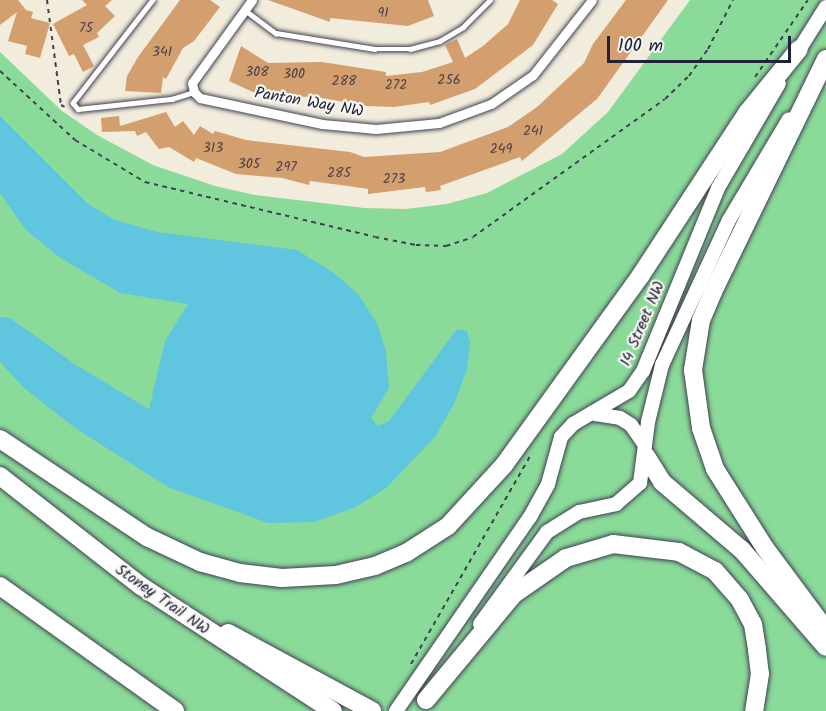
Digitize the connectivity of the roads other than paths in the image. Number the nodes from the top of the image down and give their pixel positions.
1 (153, 0) edge
2 (252, 0) edge
3 (490, 0) edge
4 (592, 0) edge
5 (826, 7) edge
6 (245, 9) junction
7 (799, 50) junction
8 (826, 59) edge
9 (194, 92) junction
10 (593, 414) junction
11 (0, 439) edge
12 (645, 451) junction
13 (0, 477) edge
14 (0, 585) edge
15 (141, 586) junction
16 (826, 630) edge
17 (826, 646) edge
18 (418, 701) edge
19 (175, 711) edge
20 (333, 711) edge
21 (372, 711) edge
22 (396, 711) edge
23 (754, 711) edge

1 - 9 lane
2 - 6 street
3 - 6 lane
4 - 9 street, Panton Way NW
5 - 7 street, 14 Street NW
6 - 9 street
7 - 10 street, 14 Street NW
7 - 11 highway
8 - 12 street, 14 Street NW
8 - 16 highway
10 - 12 street
10 - 18 street, 14 Street NW
12 - 17 highway
12 - 18 street, 14 Street NW
13 - 15 highway, Stoney Trail NW
14 - 19 highway
15 - 20 highway, Stoney Trail NW
15 - 21 highway
18 - 22 street, 14 Street NW
18 - 23 highway

